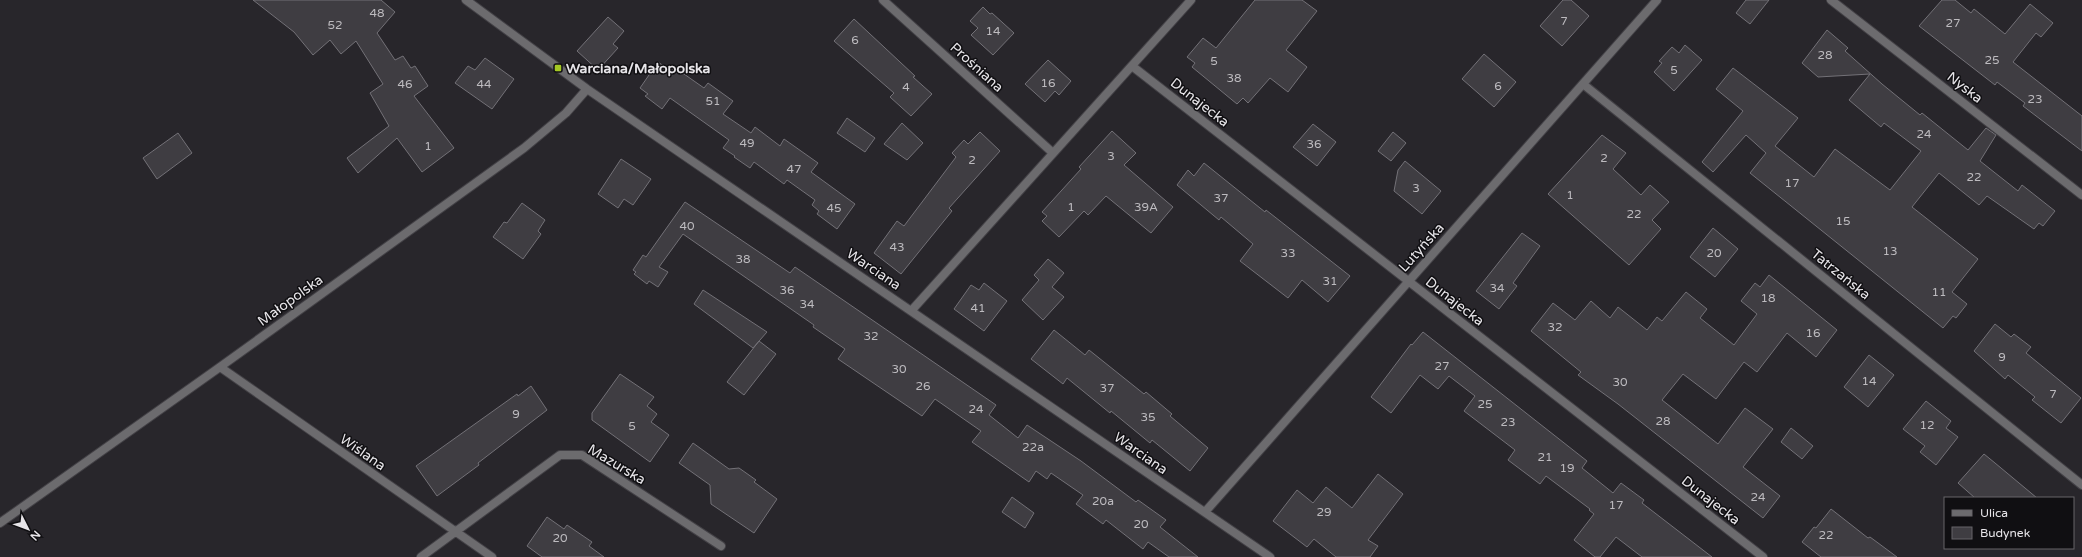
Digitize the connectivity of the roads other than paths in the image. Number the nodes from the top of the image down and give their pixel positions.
1 (466, 0) edge
2 (883, 0) edge
3 (1191, 0) edge
4 (1658, 0) edge
5 (1831, 0) edge
6 (1132, 66) junction
7 (1583, 84) junction
8 (587, 89) junction
9 (1053, 153) junction
10 (2082, 195) edge
11 (1408, 281) junction
12 (912, 310) junction
13 (220, 367) junction
14 (2082, 485) edge
15 (1205, 512) junction
16 (0, 523) edge
17 (455, 532) junction
18 (721, 546) dead end
19 (421, 557) edge
20 (492, 557) edge
21 (1270, 557) edge
22 (1763, 557) edge

1 - 8 street, Warciana
2 - 9 street, Prośniana
3 - 6 street
4 - 7 street, Lutyńska
5 - 10 street, Nyska
6 - 9 street
6 - 11 street, Dunajecka
7 - 11 street, Lutyńska
7 - 14 street, Tatrzańska
8 - 12 street, Warciana
8 - 13 street, Małopolska
9 - 12 street
11 - 15 street, Lutyńska
11 - 22 street, Dunajecka
12 - 15 street, Warciana
13 - 16 street, Małopolska
13 - 17 street, Wiślana
15 - 21 street, Warciana
17 - 18 street, Mazurska
17 - 19 street, Mazurska
17 - 20 street, Wiślana

